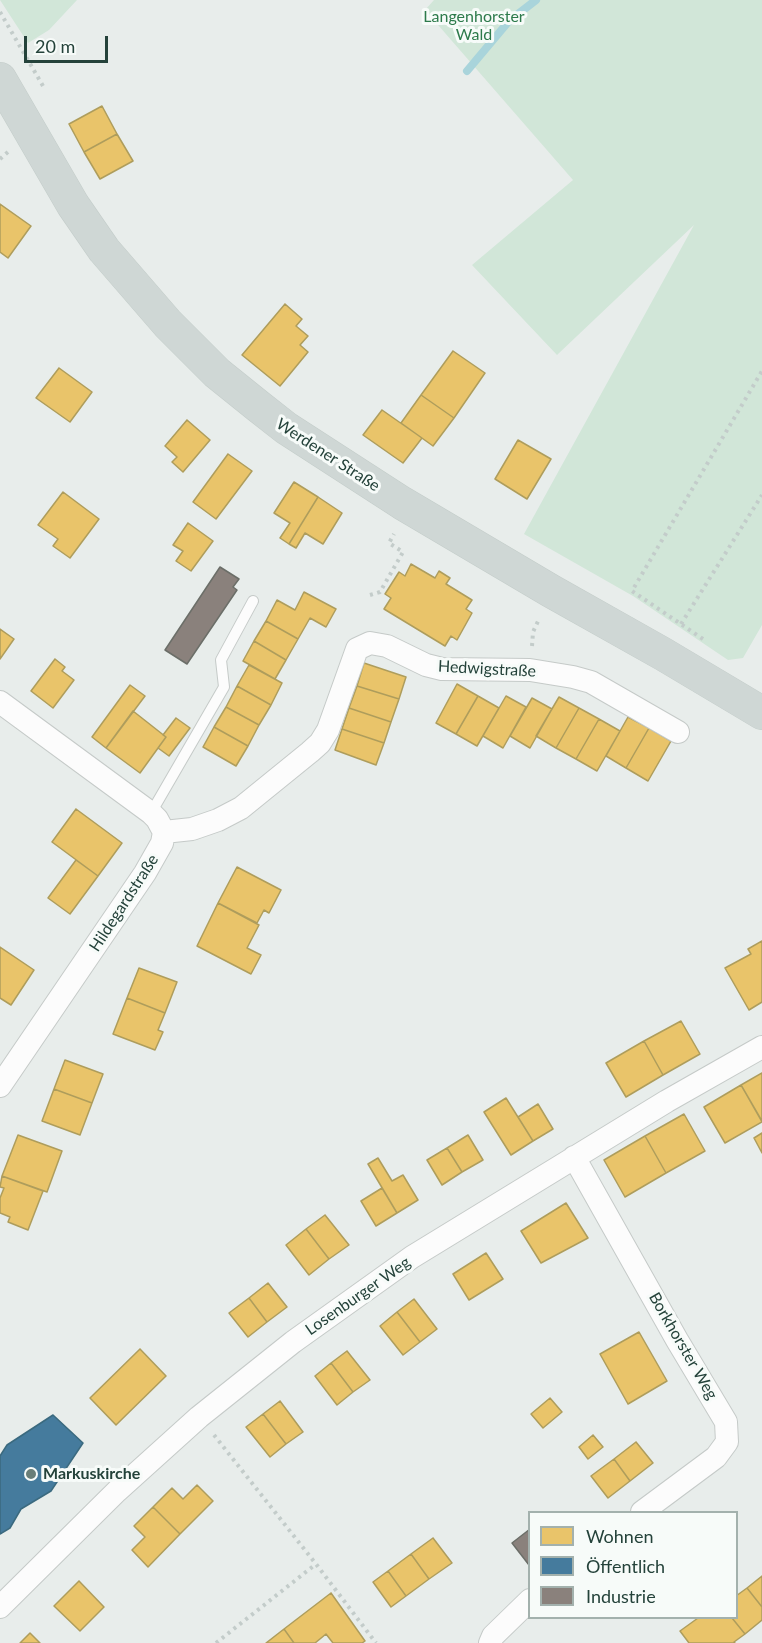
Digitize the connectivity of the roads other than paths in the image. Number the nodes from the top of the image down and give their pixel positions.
1 (0, 79) edge
2 (253, 601) dead end
3 (0, 702) edge
4 (762, 713) edge
5 (678, 732) dead end
6 (151, 813) junction
7 (164, 832) junction
8 (762, 1047) edge
9 (0, 1086) edge
10 (574, 1157) junction
11 (643, 1511) edge
12 (528, 1602) edge
13 (0, 1607) edge
14 (490, 1643) edge

1 - 4 main road, Werdener Straße
2 - 6 lane
3 - 6 street
5 - 7 street, Hedwigstraße
6 - 7 street
7 - 9 street, Hildegardstraße
8 - 10 street, Losenburger Weg
10 - 11 street, Borkhorster Weg
10 - 13 street, Losenburger Weg
12 - 14 street

